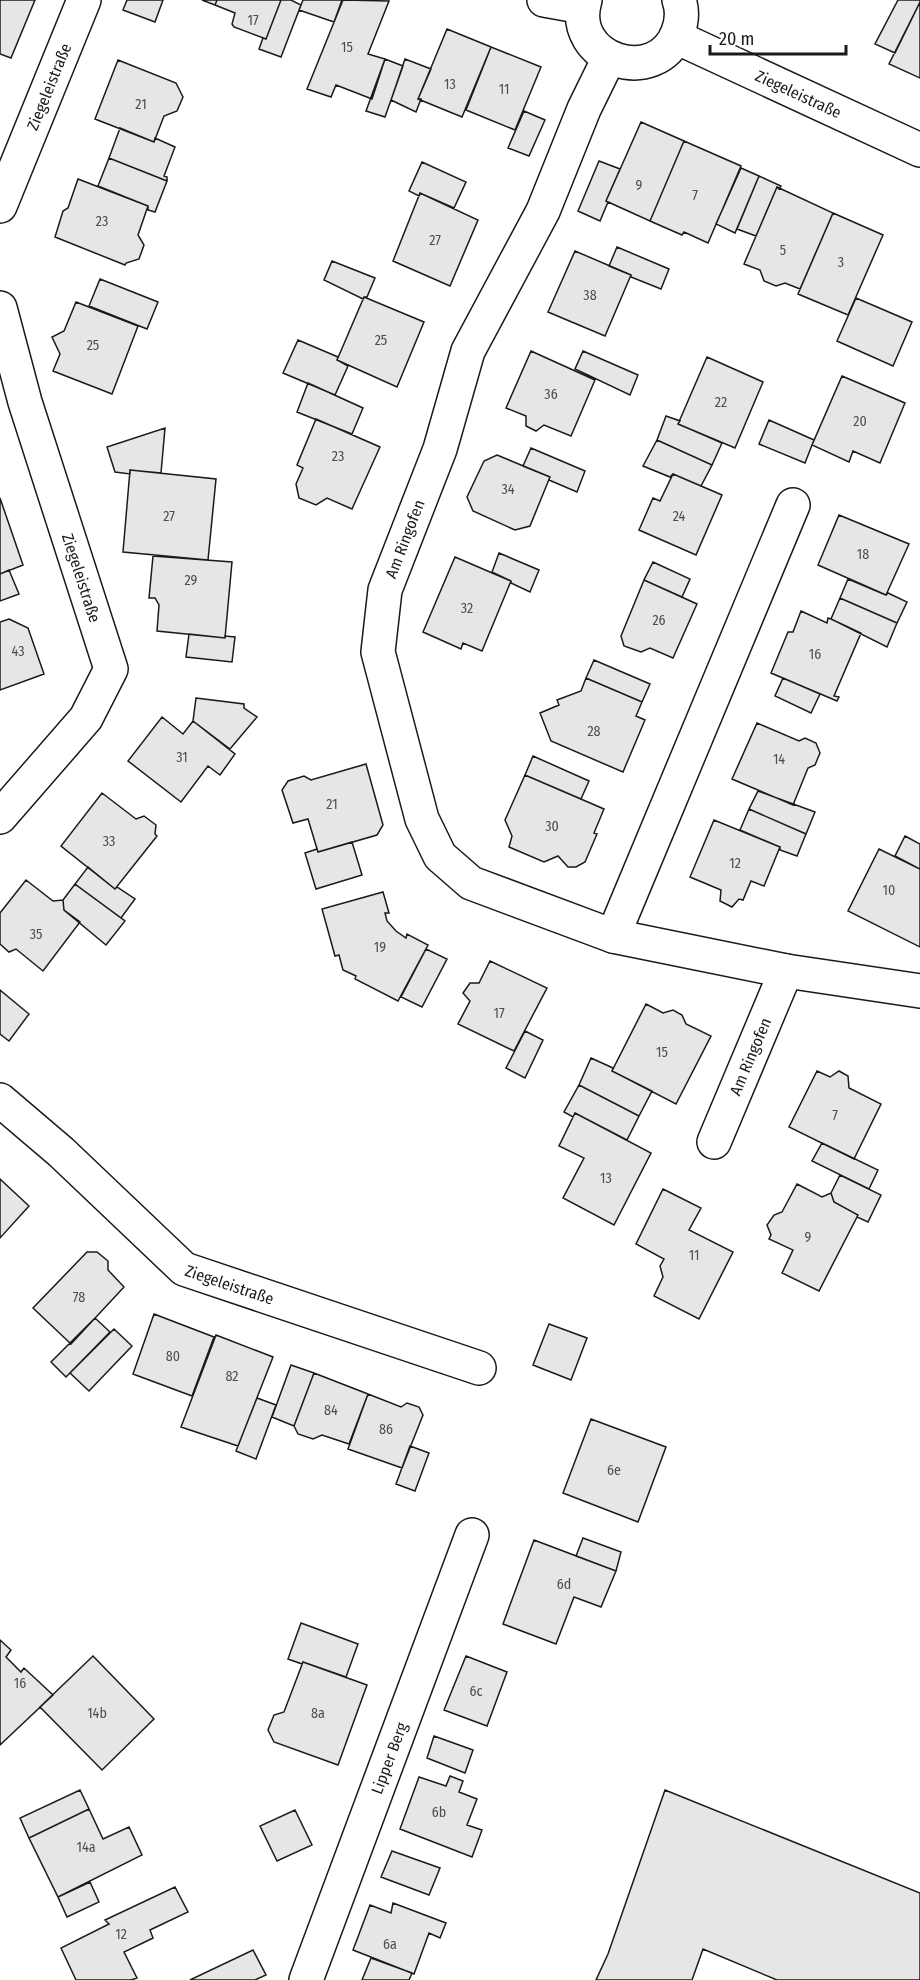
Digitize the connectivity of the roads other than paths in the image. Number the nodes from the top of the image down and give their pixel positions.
1 (84, 0) edge
2 (544, 0) edge
3 (679, 0) edge
4 (584, 4) edge
5 (676, 37) junction
6 (609, 58) junction
7 (920, 150) edge
8 (0, 206) edge
9 (0, 308) edge
10 (793, 504) dead end
11 (0, 817) edge
12 (613, 936) junction
13 (786, 971) junction
14 (920, 991) edge
15 (0, 1100) edge
16 (714, 1142) dead end
17 (479, 1368) dead end
18 (472, 1535) dead end
19 (306, 1980) edge

1 - 8 street, Ziegeleistraße
2 - 4 street
3 - 5 street
4 - 6 street
5 - 6 street
5 - 7 street, Ziegeleistraße
6 - 12 street, Am Ringofen
9 - 11 street, Ziegeleistraße
10 - 12 street
12 - 13 street, Am Ringofen
13 - 14 street, Am Ringofen
13 - 16 street, Am Ringofen
15 - 17 street, Ziegeleistraße
18 - 19 street, Lipper Berg

